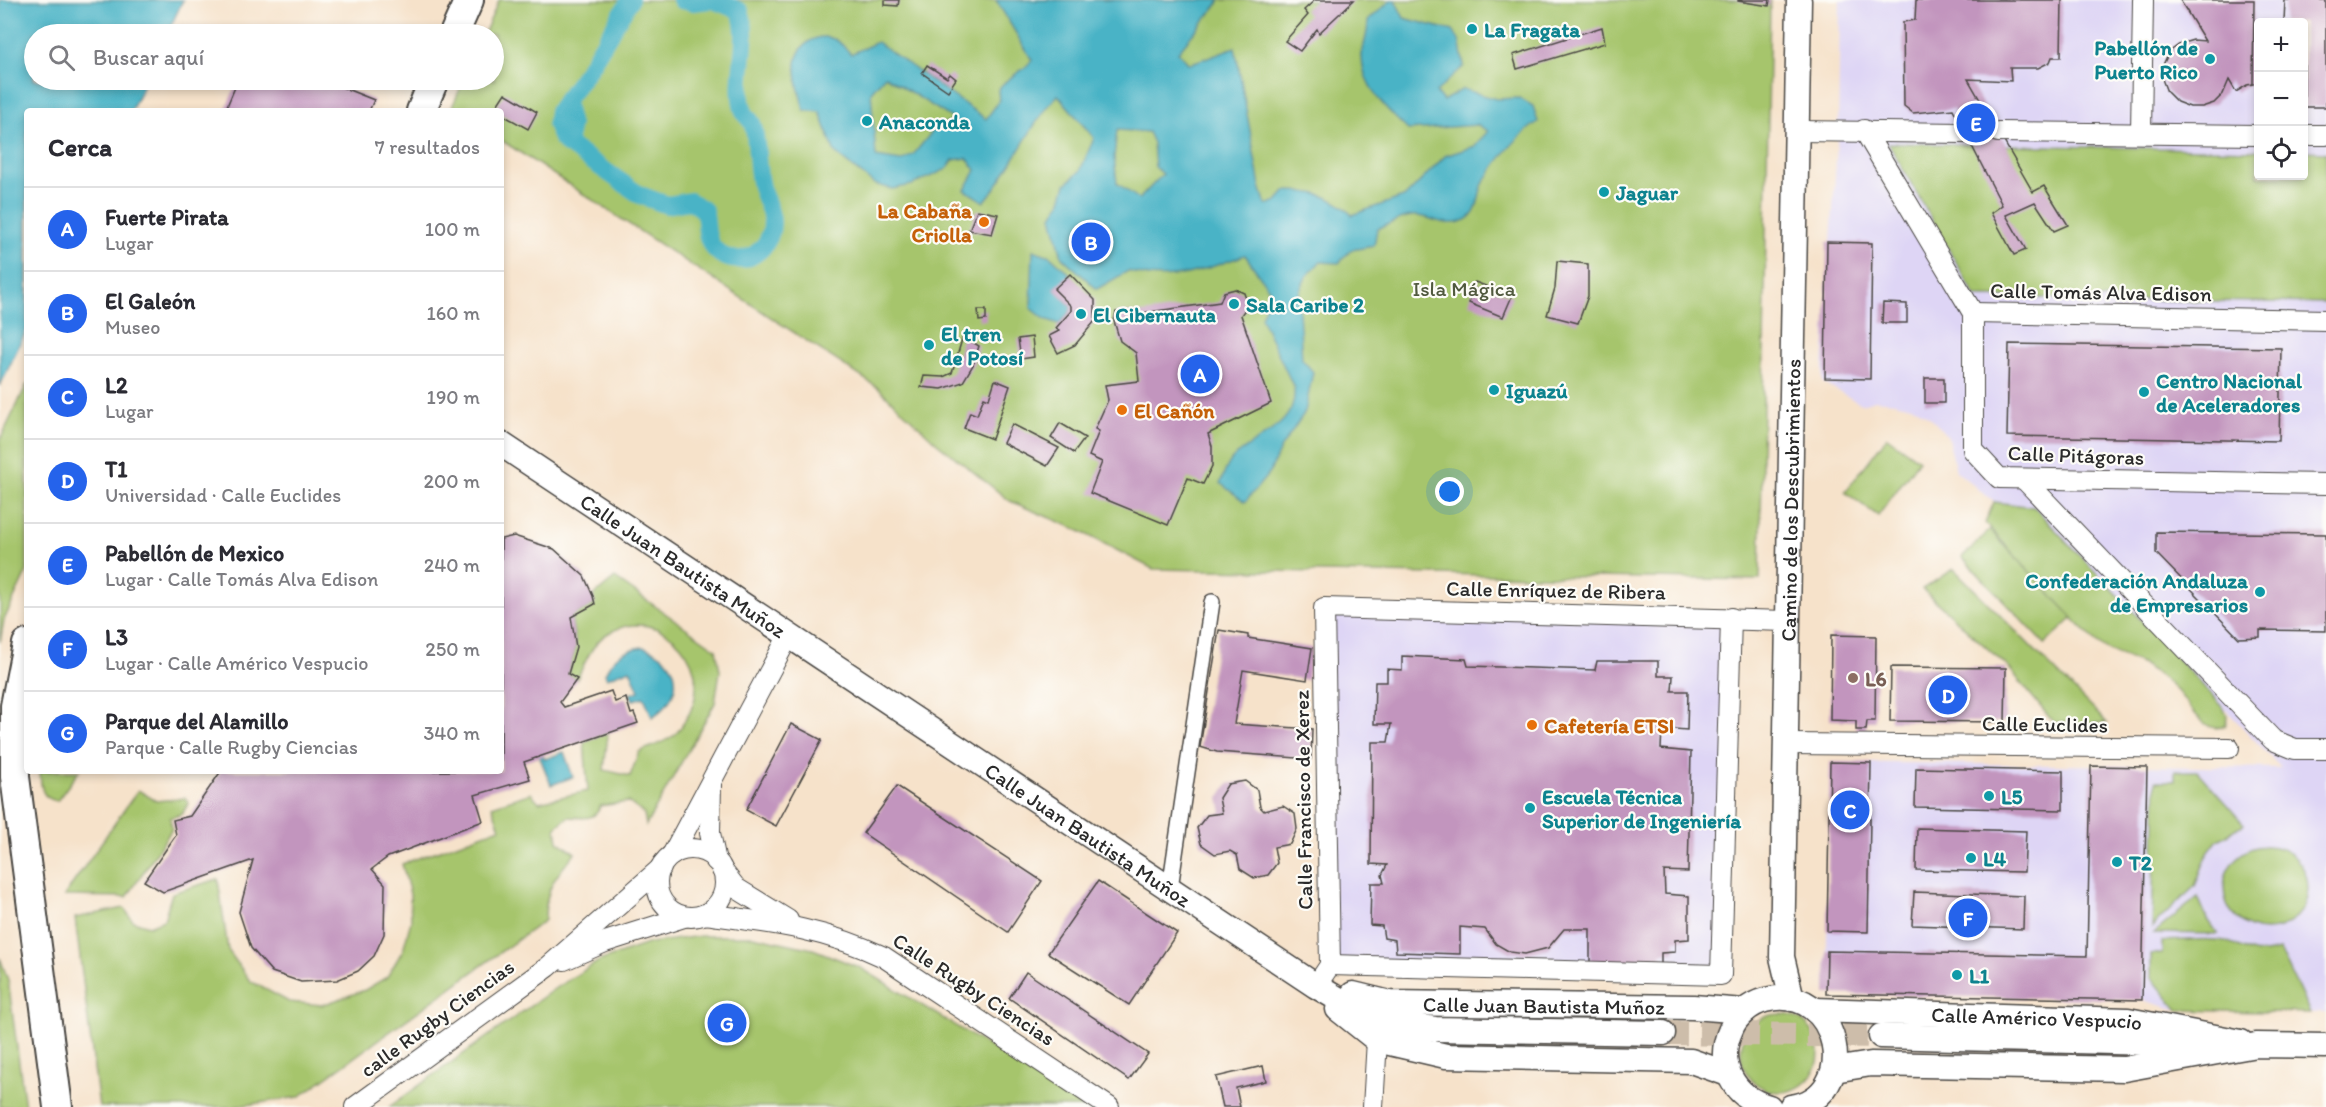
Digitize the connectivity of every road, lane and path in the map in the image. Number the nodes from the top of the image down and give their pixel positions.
1 (469, 0) edge
2 (1799, 0) edge
3 (2143, 0) edge
4 (458, 24) edge
5 (430, 90) edge
6 (422, 108) edge
7 (1796, 130) junction
8 (1864, 130) junction
9 (1998, 132) tunnel mouth
10 (1965, 133) tunnel mouth
11 (2141, 133) junction
12 (2254, 135) edge
13 (2308, 135) edge
14 (2326, 135) edge
15 (1973, 313) junction
16 (2326, 320) edge
17 (504, 446) edge
18 (2024, 479) junction
19 (2326, 484) edge
20 (1212, 602) dead end
21 (1324, 608) joint
22 (1731, 618) junction
23 (1787, 621) junction
24 (789, 635) junction
25 (24, 660) edge
26 (1788, 744) junction
27 (2229, 748) dead end
28 (2326, 749) edge
29 (711, 778) junction
30 (666, 862) junction
31 (719, 865) junction
32 (1170, 888) junction
33 (705, 914) junction
34 (684, 917) junction
35 (804, 927) junction
36 (1330, 965) junction
37 (548, 967) junction
38 (1323, 990) junction
39 (1792, 999) junction
40 (1815, 1010) junction
41 (1744, 1011) junction
42 (1663, 1033) tunnel mouth
43 (1881, 1036) tunnel mouth
44 (1377, 1040) junction
45 (2256, 1045) junction
46 (2326, 1046) edge
47 (1833, 1070) junction
48 (1728, 1074) junction
49 (1760, 1106) edge
50 (58, 1107) edge
51 (355, 1107) edge
52 (1109, 1107) edge
53 (1373, 1107) edge
54 (1796, 1107) edge

1 - 4 main road
2 - 7 street, Camino de los Descubrimientos
3 - 11 street
5 - 6 main road
7 - 8 street
7 - 23 street, Camino de los Descubrimientos
8 - 10 street
8 - 15 street, Calle Tomás Alva Edison
9 - 11 street
11 - 12 street
13 - 14 street
15 - 16 street, Calle Tomás Alva Edison
15 - 18 street, Calle Pitágoras
17 - 24 street, Calle Juan Bautista Muñoz
18 - 19 street, Calle Pitágoras
18 - 28 street
20 - 32 street
21 - 22 street, Calle Enríquez de Ribera
21 - 36 street, Calle Francisco de Xerez
22 - 23 street, Calle Enríquez de Ribera
22 - 36 street
23 - 26 street, Camino de los Descubrimientos
24 - 29 street
24 - 32 street, Calle Juan Bautista Muñoz
25 - 50 main road
26 - 27 street, Calle Euclides
26 - 39 street, Camino de los Descubrimientos
29 - 30 street
29 - 31 street
30 - 31 street
30 - 34 street
30 - 37 street
31 - 33 street
31 - 35 street
32 - 38 street, Calle Juan Bautista Muñoz
33 - 34 street
33 - 35 street
34 - 37 street
35 - 52 street, Calle Rugby Ciencias
36 - 38 street
37 - 51 street, calle Rugby Ciencias
38 - 41 street, Calle Juan Bautista Muñoz
38 - 42 street
38 - 44 street
39 - 40 street
39 - 41 street
40 - 45 street, Calle Américo Vespucio
40 - 47 street
41 - 48 street
43 - 45 street
44 - 48 street
44 - 53 street
45 - 46 street, Calle Américo Vespucio
45 - 47 street, Calle Américo Vespucio
47 - 54 street
48 - 49 street

